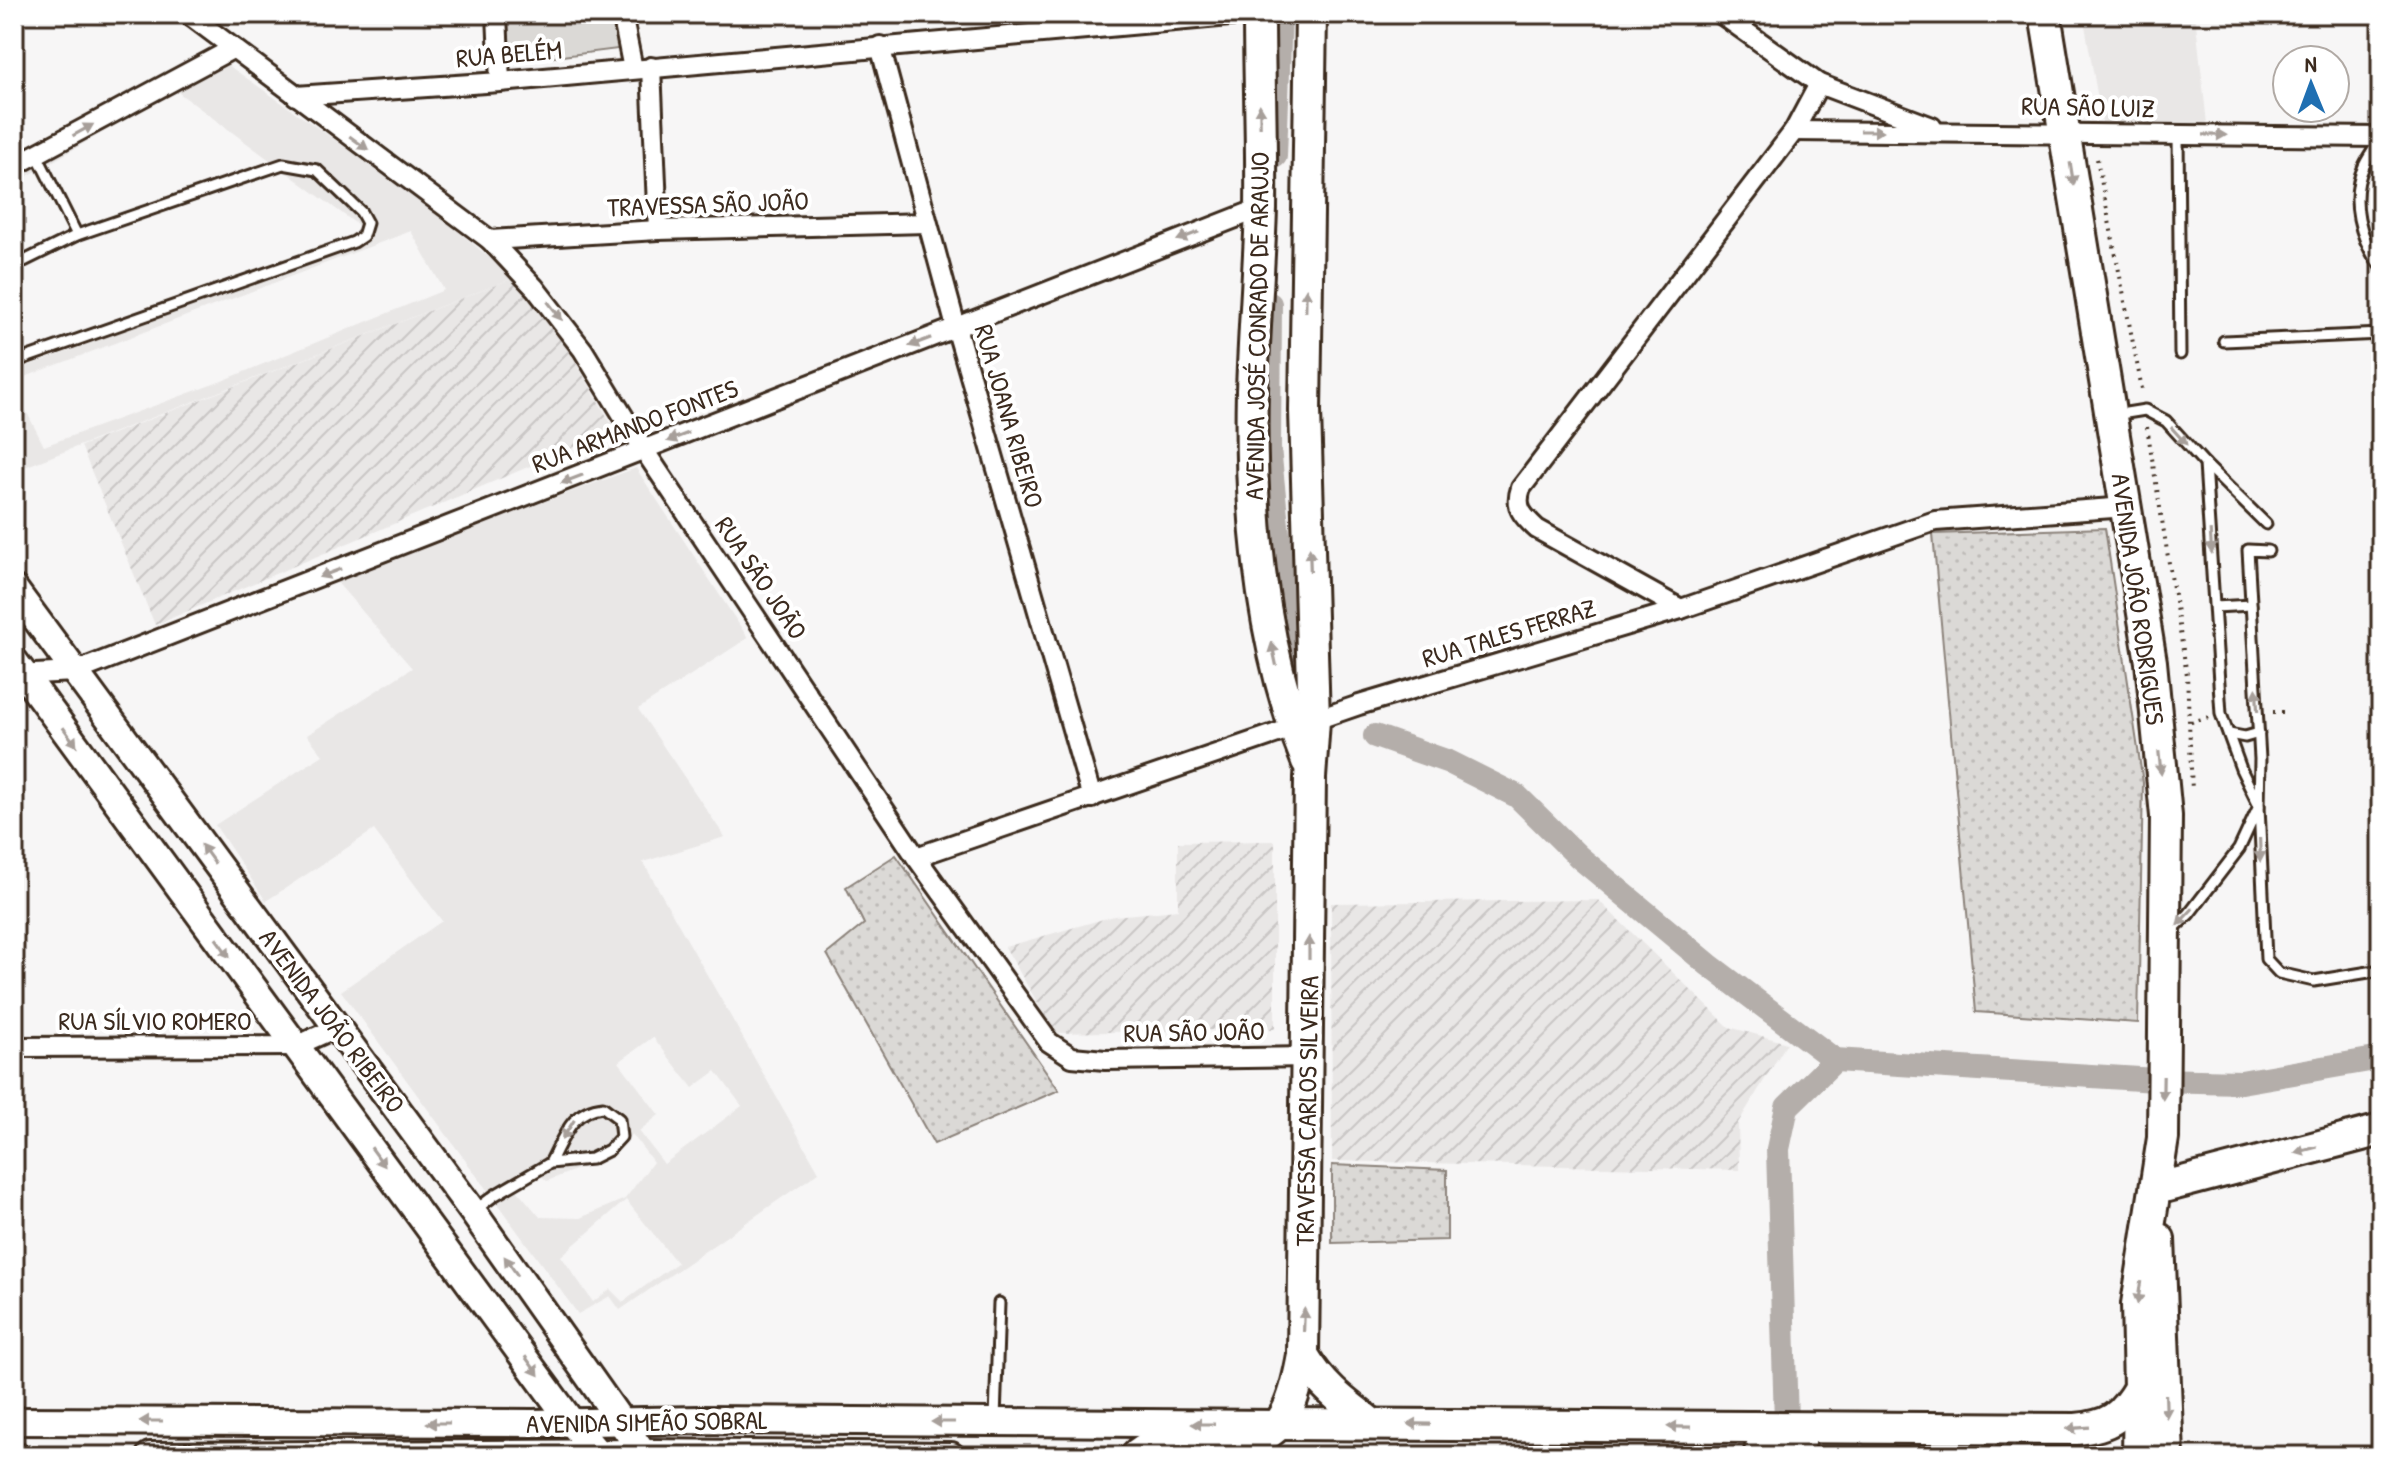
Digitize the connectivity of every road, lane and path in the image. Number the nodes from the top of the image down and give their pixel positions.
1 (188, 14) edge
2 (497, 14) edge
3 (622, 14) edge
4 (1252, 14) edge
5 (1259, 14) edge
6 (1311, 14) edge
7 (1721, 14) edge
8 (2045, 14) edge
9 (1101, 20) edge
10 (880, 46) junction
11 (232, 49) junction
12 (642, 68) junction
13 (500, 82) junction
14 (1819, 84) junction
15 (296, 96) junction
16 (1794, 131) junction
17 (1945, 132) junction
18 (2066, 133) junction
19 (2178, 135) junction
20 (2381, 138) edge
21 (37, 155) junction
22 (14, 166) edge
23 (1261, 208) junction
24 (927, 223) junction
25 (658, 230) junction
26 (77, 235) junction
27 (490, 240) junction
28 (14, 252) edge
29 (17, 264) edge
30 (2381, 267) edge
31 (956, 327) junction
32 (2381, 334) edge
33 (2224, 341) dead end
34 (2180, 354) dead end
35 (14, 362) edge
36 (2111, 416) junction
37 (644, 450) junction
38 (2205, 464) junction
39 (2127, 507) junction
40 (2266, 524) dead end
41 (2268, 551) dead end
42 (14, 589) edge
43 (2251, 605) junction
44 (2215, 607) junction
45 (1681, 609) junction
46 (17, 670) edge
47 (75, 672) junction
48 (1304, 725) junction
49 (2259, 733) junction
50 (2229, 734) junction
51 (1092, 798) junction
52 (2259, 806) junction
53 (916, 857) junction
54 (2165, 937) junction
55 (2381, 970) edge
56 (336, 1028) junction
57 (296, 1046) junction
58 (14, 1047) edge
59 (1308, 1057) junction
60 (2381, 1130) edge
61 (550, 1163) junction
62 (2156, 1189) junction
63 (473, 1212) junction
64 (999, 1303) dead end
65 (1303, 1355) junction
66 (2139, 1388) junction
67 (622, 1420) junction
68 (14, 1421) edge
69 (229, 1421) junction
70 (276, 1421) junction
71 (995, 1422) junction
72 (572, 1423) junction
73 (1281, 1424) junction
74 (1372, 1424) junction
75 (1777, 1438) edge
76 (252, 1455) edge
77 (303, 1455) edge
78 (599, 1455) edge
79 (644, 1455) edge
80 (150, 1456) edge
81 (951, 1456) edge
82 (1136, 1456) edge
83 (2138, 1456) edge
84 (2168, 1456) edge

1 - 11 street, RUA SÃO JOÃO
2 - 13 street
3 - 12 street
4 - 9 street, RUA BELÉM
23 -> 5 main road, AVENIDA JOSÉ CONRADO DE ARAUJO
48 -> 6 main road, AVENIDA JOSÉ CONRADO DE ARAUJO
7 - 14 street
8 - 18 main road, AVENIDA JOÃO RODRIGUES
9 - 10 street, RUA BELÉM
10 - 12 street, RUA BELÉM
10 - 24 street, RUA JOANA RIBEIRO
11 - 15 street, RUA SÃO JOÃO
21 -> 11 street
12 - 13 street, RUA BELÉM
12 - 25 street
13 - 15 street, RUA BELÉM
14 - 16 street
14 - 17 street
15 -> 27 street, RUA SÃO JOÃO
16 -> 17 street, RUA SÃO LUIZ
16 - 45 street
17 - 18 street, RUA SÃO LUIZ
18 - 19 street, RUA SÃO LUIZ
18 -> 36 main road, AVENIDA JOÃO RODRIGUES
19 -> 20 street, RUA SÃO LUIZ
19 - 34 lane
20 - 30 lane
21 - 22 street
21 - 26 lane
23 -> 31 street, RUA ARMANDO FONTES
48 -> 23 main road, AVENIDA JOSÉ CONRADO DE ARAUJO
24 - 25 street, TRAVESSA SÃO JOÃO
24 - 31 street, RUA JOANA RIBEIRO
25 - 27 street, TRAVESSA SÃO JOÃO
26 - 29 lane
26 - 35 lane
27 -> 37 street, RUA SÃO JOÃO
28 - 29 lane
31 -> 37 street, RUA ARMANDO FONTES
31 - 51 street, RUA JOANA RIBEIRO
32 - 33 lane
36 -> 38 lane
36 - 39 main road, AVENIDA JOÃO RODRIGUES
37 -> 47 street, RUA ARMANDO FONTES
37 - 53 street, RUA SÃO JOÃO
38 - 40 lane
38 -> 44 lane
39 - 45 street, RUA TALES FERRAZ
39 -> 54 main road, AVENIDA JOÃO RODRIGUES
41 - 43 lane
42 - 47 main road, AVENIDA JOÃO RIBEIRO
43 - 44 lane
49 -> 43 lane
44 - 50 lane
45 - 48 street, RUA TALES FERRAZ
46 - 47 street, RUA ARMANDO FONTES
46 -> 57 main road, AVENIDA JOÃO RIBEIRO
56 -> 47 main road, AVENIDA JOÃO RIBEIRO
48 - 51 street, RUA TALES FERRAZ
59 -> 48 main road, TRAVESSA CARLOS SILVEIRA
49 - 50 lane
49 - 52 lane
50 - 52 lane
51 - 53 street, RUA TALES FERRAZ
52 -> 54 lane
52 -> 55 lane
53 - 59 street, RUA SÃO JOÃO
54 -> 62 main road, AVENIDA JOÃO RODRIGUES
56 - 57 street
56 - 63 main road, AVENIDA JOÃO RIBEIRO
57 - 58 street, RUA SÍLVIO ROMERO
57 -> 72 main road, AVENIDA JOÃO RIBEIRO
65 -> 59 main road, TRAVESSA CARLOS SILVEIRA
60 -> 62 main road
61 -> 61 lane
61 - 63 lane
62 -> 66 main road
62 -> 84 main road
67 -> 63 main road, AVENIDA JOÃO RIBEIRO
64 - 71 lane
65 - 73 main road
65 - 74 main road
66 -> 75 main road, AVENIDA SIMEÃO SOBRAL
66 - 83 main road
71 -> 67 main road, AVENIDA SIMEÃO SOBRAL
67 - 72 main road, AVENIDA SIMEÃO SOBRAL
67 - 79 main road, AVENIDA JOÃO RIBEIRO
69 -> 68 main road, AVENIDA SIMEÃO SOBRAL
69 - 70 main road, AVENIDA SIMEÃO SOBRAL
69 - 76 street
72 -> 70 main road, AVENIDA SIMEÃO SOBRAL
70 - 77 street
73 -> 71 main road, AVENIDA SIMEÃO SOBRAL
72 - 78 main road, AVENIDA JOÃO RIBEIRO
73 - 74 main road, AVENIDA SIMEÃO SOBRAL
73 - 82 main road
75 -> 74 main road, AVENIDA SIMEÃO SOBRAL
76 - 77 main road, AVENIDA SIMEÃO SOBRAL
76 - 80 main road, AVENIDA SIMEÃO SOBRAL
77 - 78 main road, AVENIDA SIMEÃO SOBRAL
78 - 79 main road, AVENIDA SIMEÃO SOBRAL
79 - 81 main road, AVENIDA SIMEÃO SOBRAL

